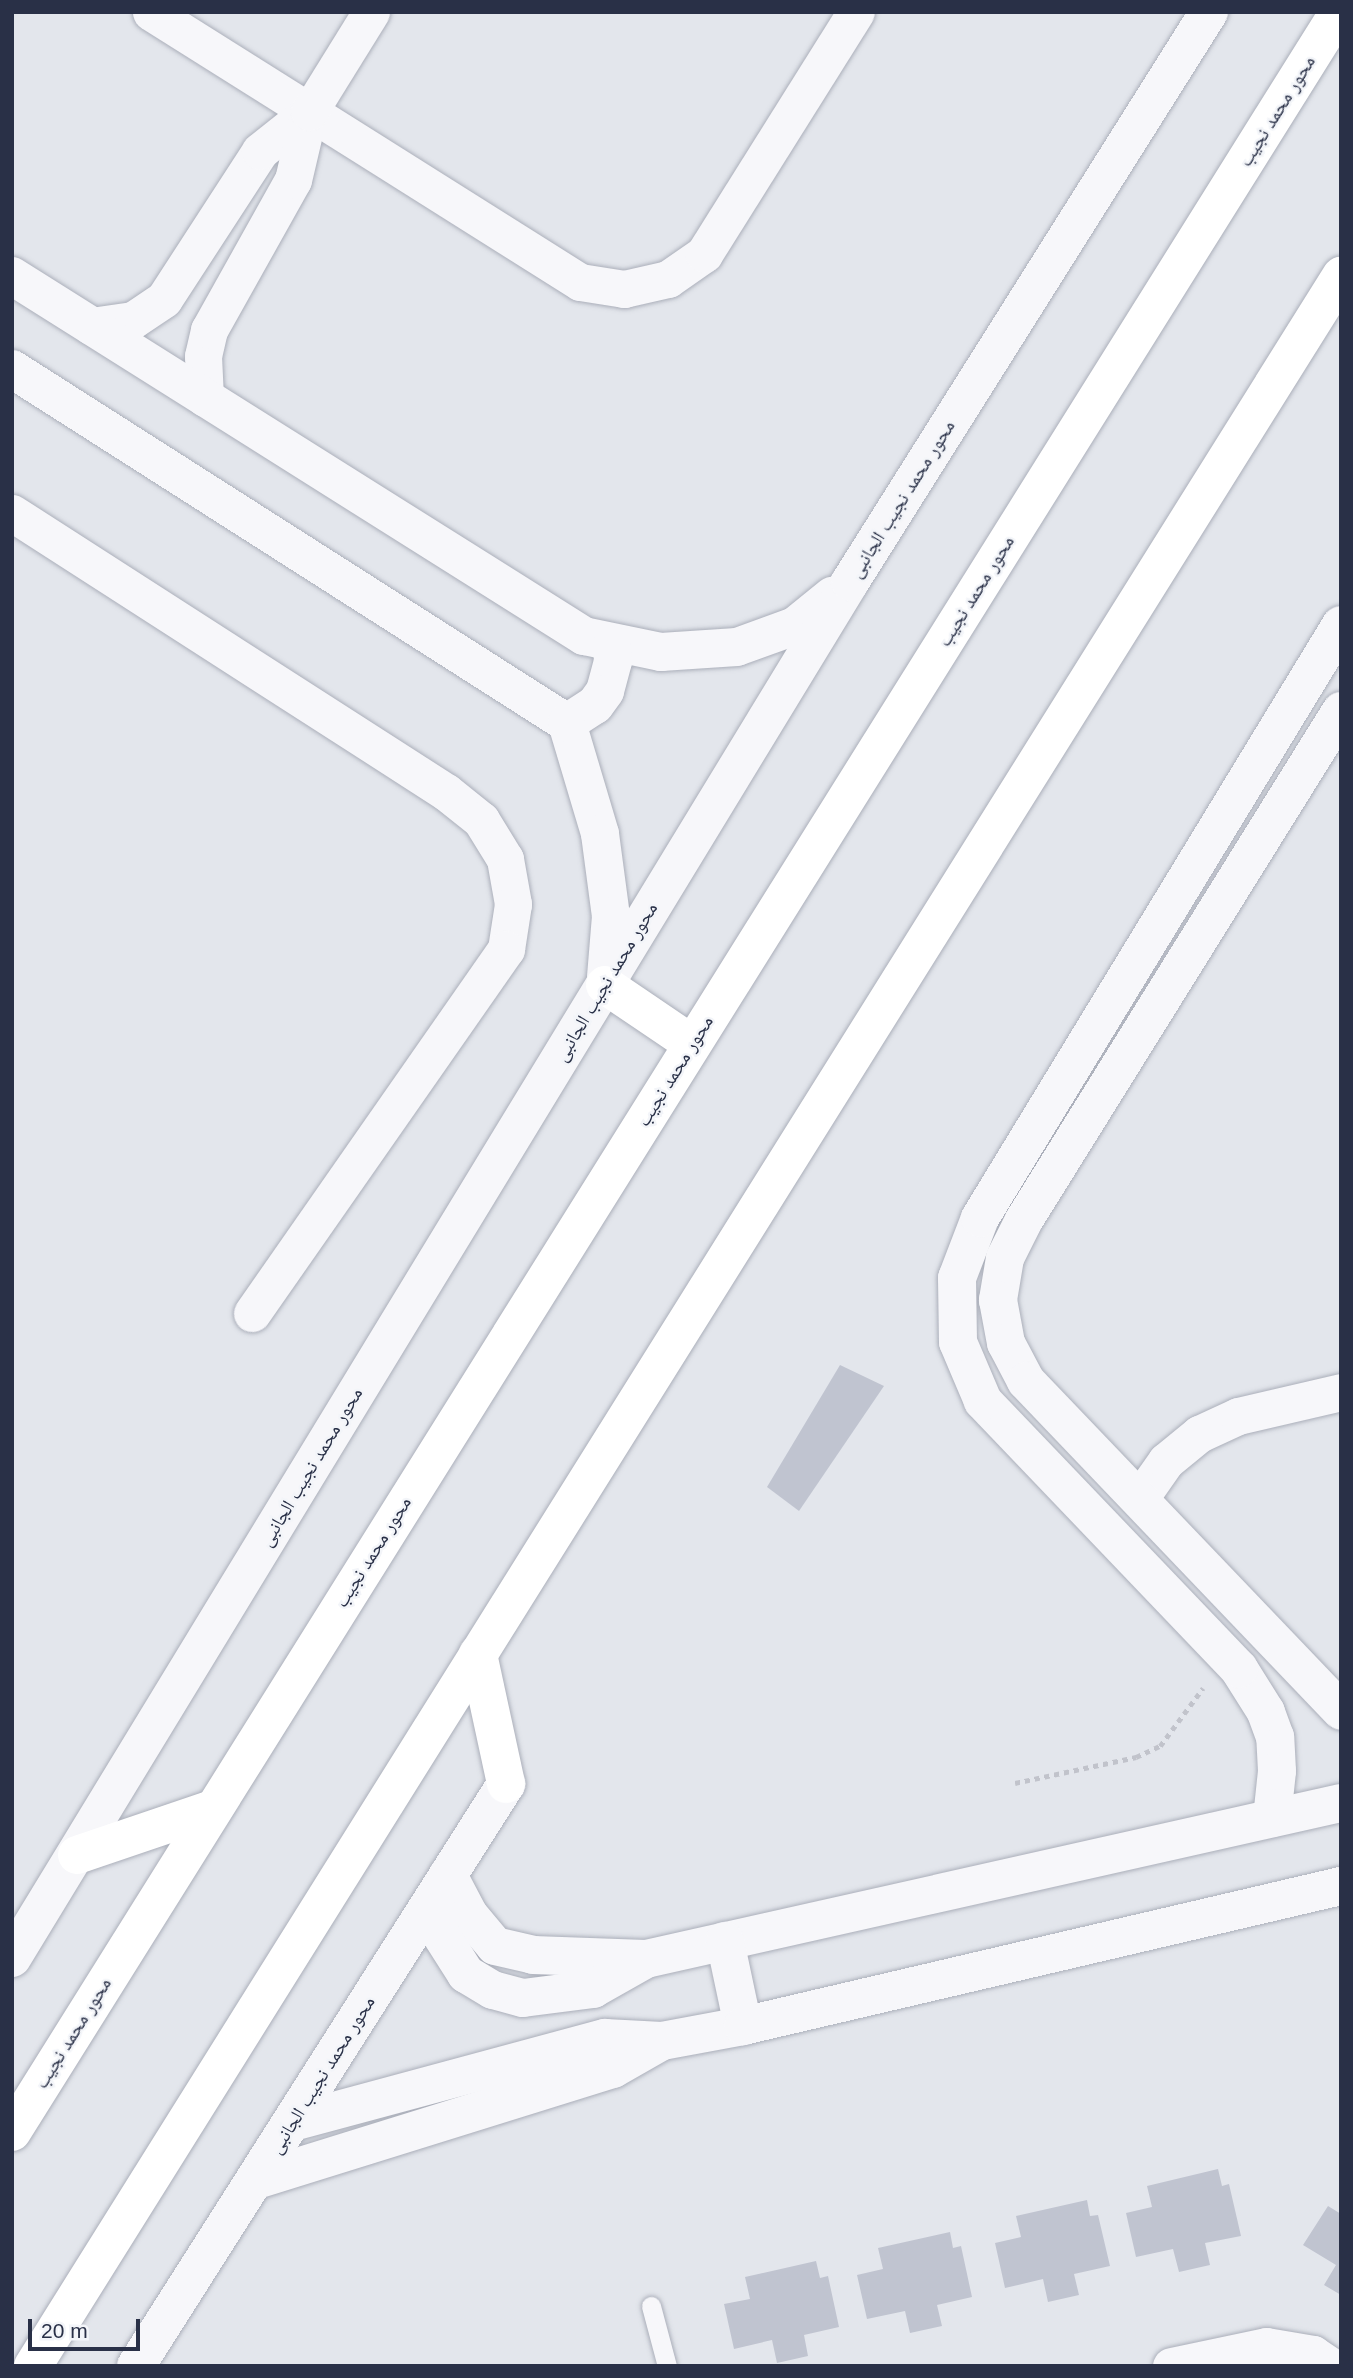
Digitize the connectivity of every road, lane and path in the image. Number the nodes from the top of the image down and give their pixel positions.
1 (151, 12) edge
2 (371, 12) edge
3 (856, 12) edge
4 (1209, 12) edge
5 (1339, 12) edge
6 (309, 112) junction
7 (12, 276) edge
8 (1341, 276) edge
9 (92, 326) junction
10 (12, 369) edge
11 (205, 397) junction
12 (12, 513) edge
13 (850, 582) junction
14 (1340, 627) edge
15 (612, 645) junction
16 (1341, 711) edge
17 (567, 723) junction
18 (605, 985) junction
19 (692, 1044) junction
20 (252, 1313) dead end
21 (1341, 1392) edge
22 (1140, 1498) junction
23 (478, 1654) junction
24 (1227, 1656) junction
25 (1341, 1711) edge
26 (1014, 1783) dead end
27 (506, 1784) joint
28 (1341, 1803) edge
29 (212, 1809) junction
30 (1272, 1818) junction
31 (77, 1855) junction
32 (448, 1875) junction
33 (1341, 1886) edge
34 (426, 1911) junction
35 (725, 1941) junction
36 (12, 1958) edge
37 (590, 1973) junction
38 (743, 2026) junction
39 (609, 2054) junction
40 (293, 2122) junction
41 (12, 2132) edge
42 (256, 2180) junction
43 (651, 2306) dead end
44 (33, 2366) edge
45 (136, 2366) edge
46 (667, 2366) edge
47 (1171, 2366) edge
48 (1331, 2366) edge

1 - 6 street
2 - 6 street
3 - 6 street
4 - 13 street, محور محمد نجيب الجانبى
5 - 19 main road, محور محمد نجيب
6 - 9 street
6 - 11 street
7 - 9 street
8 - 23 main road
9 - 11 street
10 - 17 street
11 - 15 street
12 - 20 street
13 - 15 street
13 - 18 street, محور محمد نجيب الجانبى
14 - 24 street
15 - 17 street
16 - 22 street
17 - 18 street
18 - 19 main road
18 - 31 street, محور محمد نجيب الجانبى
19 - 29 main road, محور محمد نجيب
21 - 22 street
22 - 25 street
23 - 27 main road
23 - 44 main road
24 - 26 path
24 - 30 street
27 - 32 street, محور محمد نجيب الجانبى
28 - 30 street
29 - 31 main road
29 - 41 main road, محور محمد نجيب
30 - 35 street
31 - 36 street, محور محمد نجيب الجانبى
32 - 34 street, محور محمد نجيب الجانبى
32 - 37 street
33 - 38 street
34 - 37 street
34 - 40 street, محور محمد نجيب الجانبى
35 - 37 street
35 - 38 street
37 - 39 street
38 - 39 street
39 - 40 street
39 - 42 street
40 - 42 street, محور محمد نجيب الجانبى
42 - 45 street, محور محمد نجيب الجانبى
43 - 46 lane
47 - 48 street

